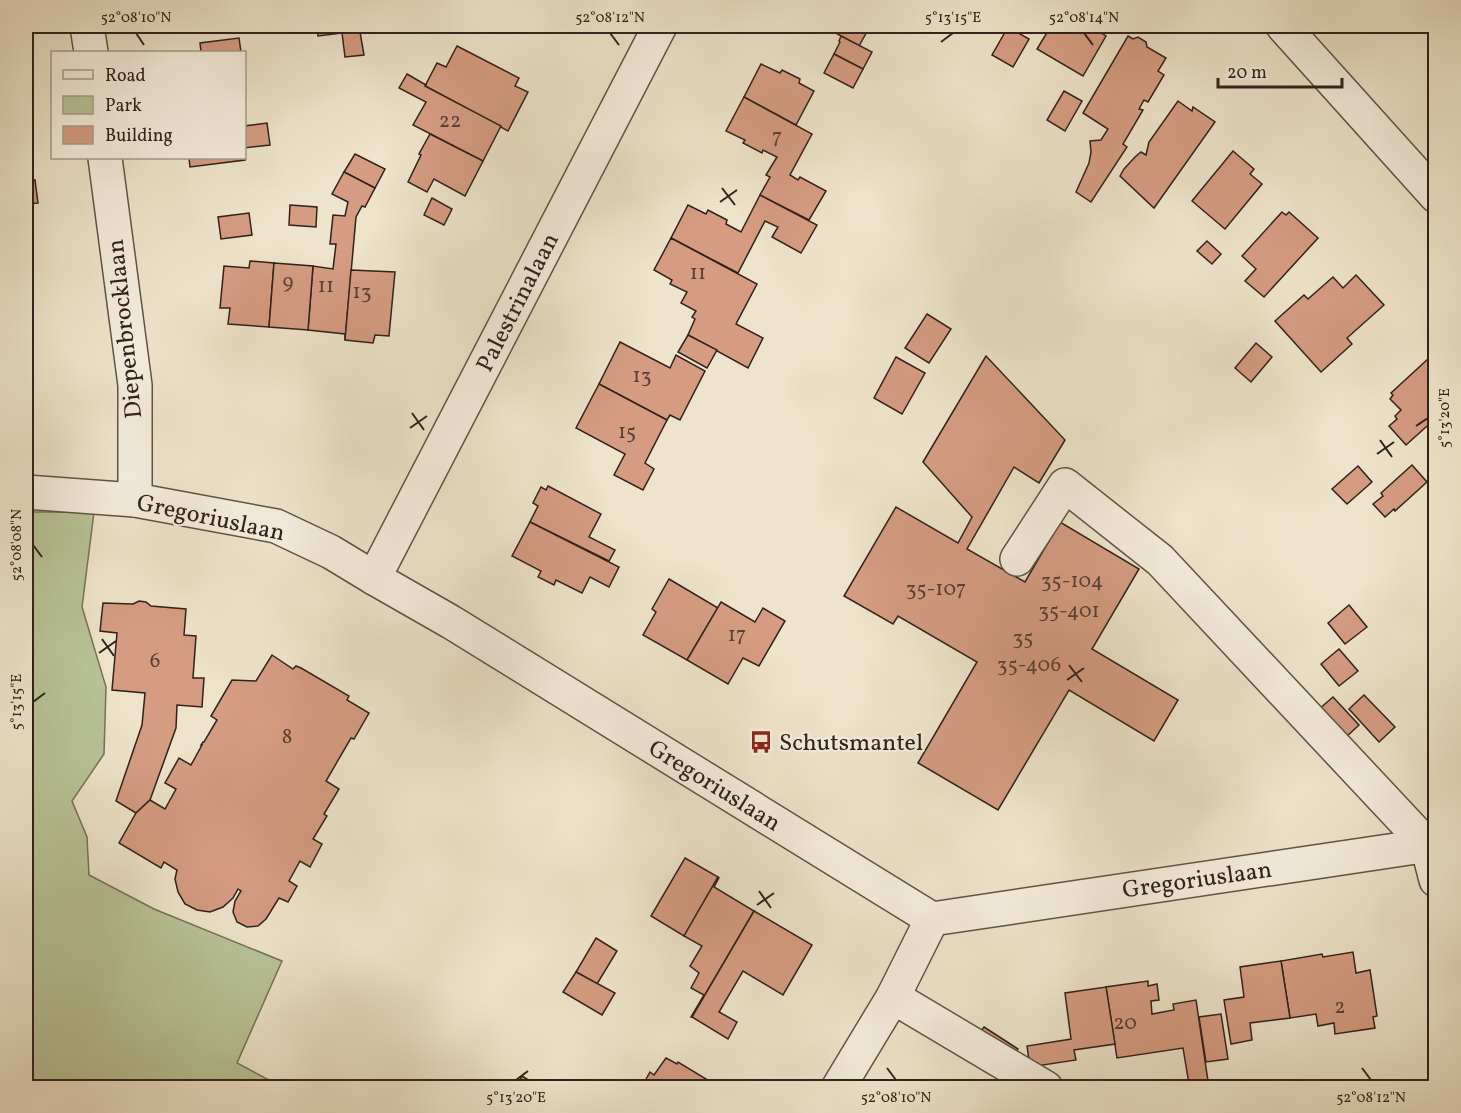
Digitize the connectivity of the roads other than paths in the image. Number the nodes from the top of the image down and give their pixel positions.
1 (87, 26) edge
2 (660, 26) edge
3 (1283, 26) edge
4 (91, 51) edge
5 (105, 159) edge
6 (1436, 196) edge
7 (26, 492) edge
8 (135, 500) junction
9 (1017, 559) dead end
10 (374, 578) junction
11 (1431, 844) edge
12 (1436, 880) edge
13 (932, 919) junction
14 (893, 997) junction
15 (838, 1088) edge
16 (1046, 1088) edge

1 - 4 street
2 - 10 street, Palestrinalaan
3 - 6 street
5 - 8 street, Diepenbrocklaan
7 - 8 street, Gregoriuslaan
8 - 10 street, Gregoriuslaan
9 - 11 street
10 - 13 street, Gregoriuslaan
11 - 12 street
11 - 13 street, Gregoriuslaan
13 - 14 street
14 - 15 street
14 - 16 street

